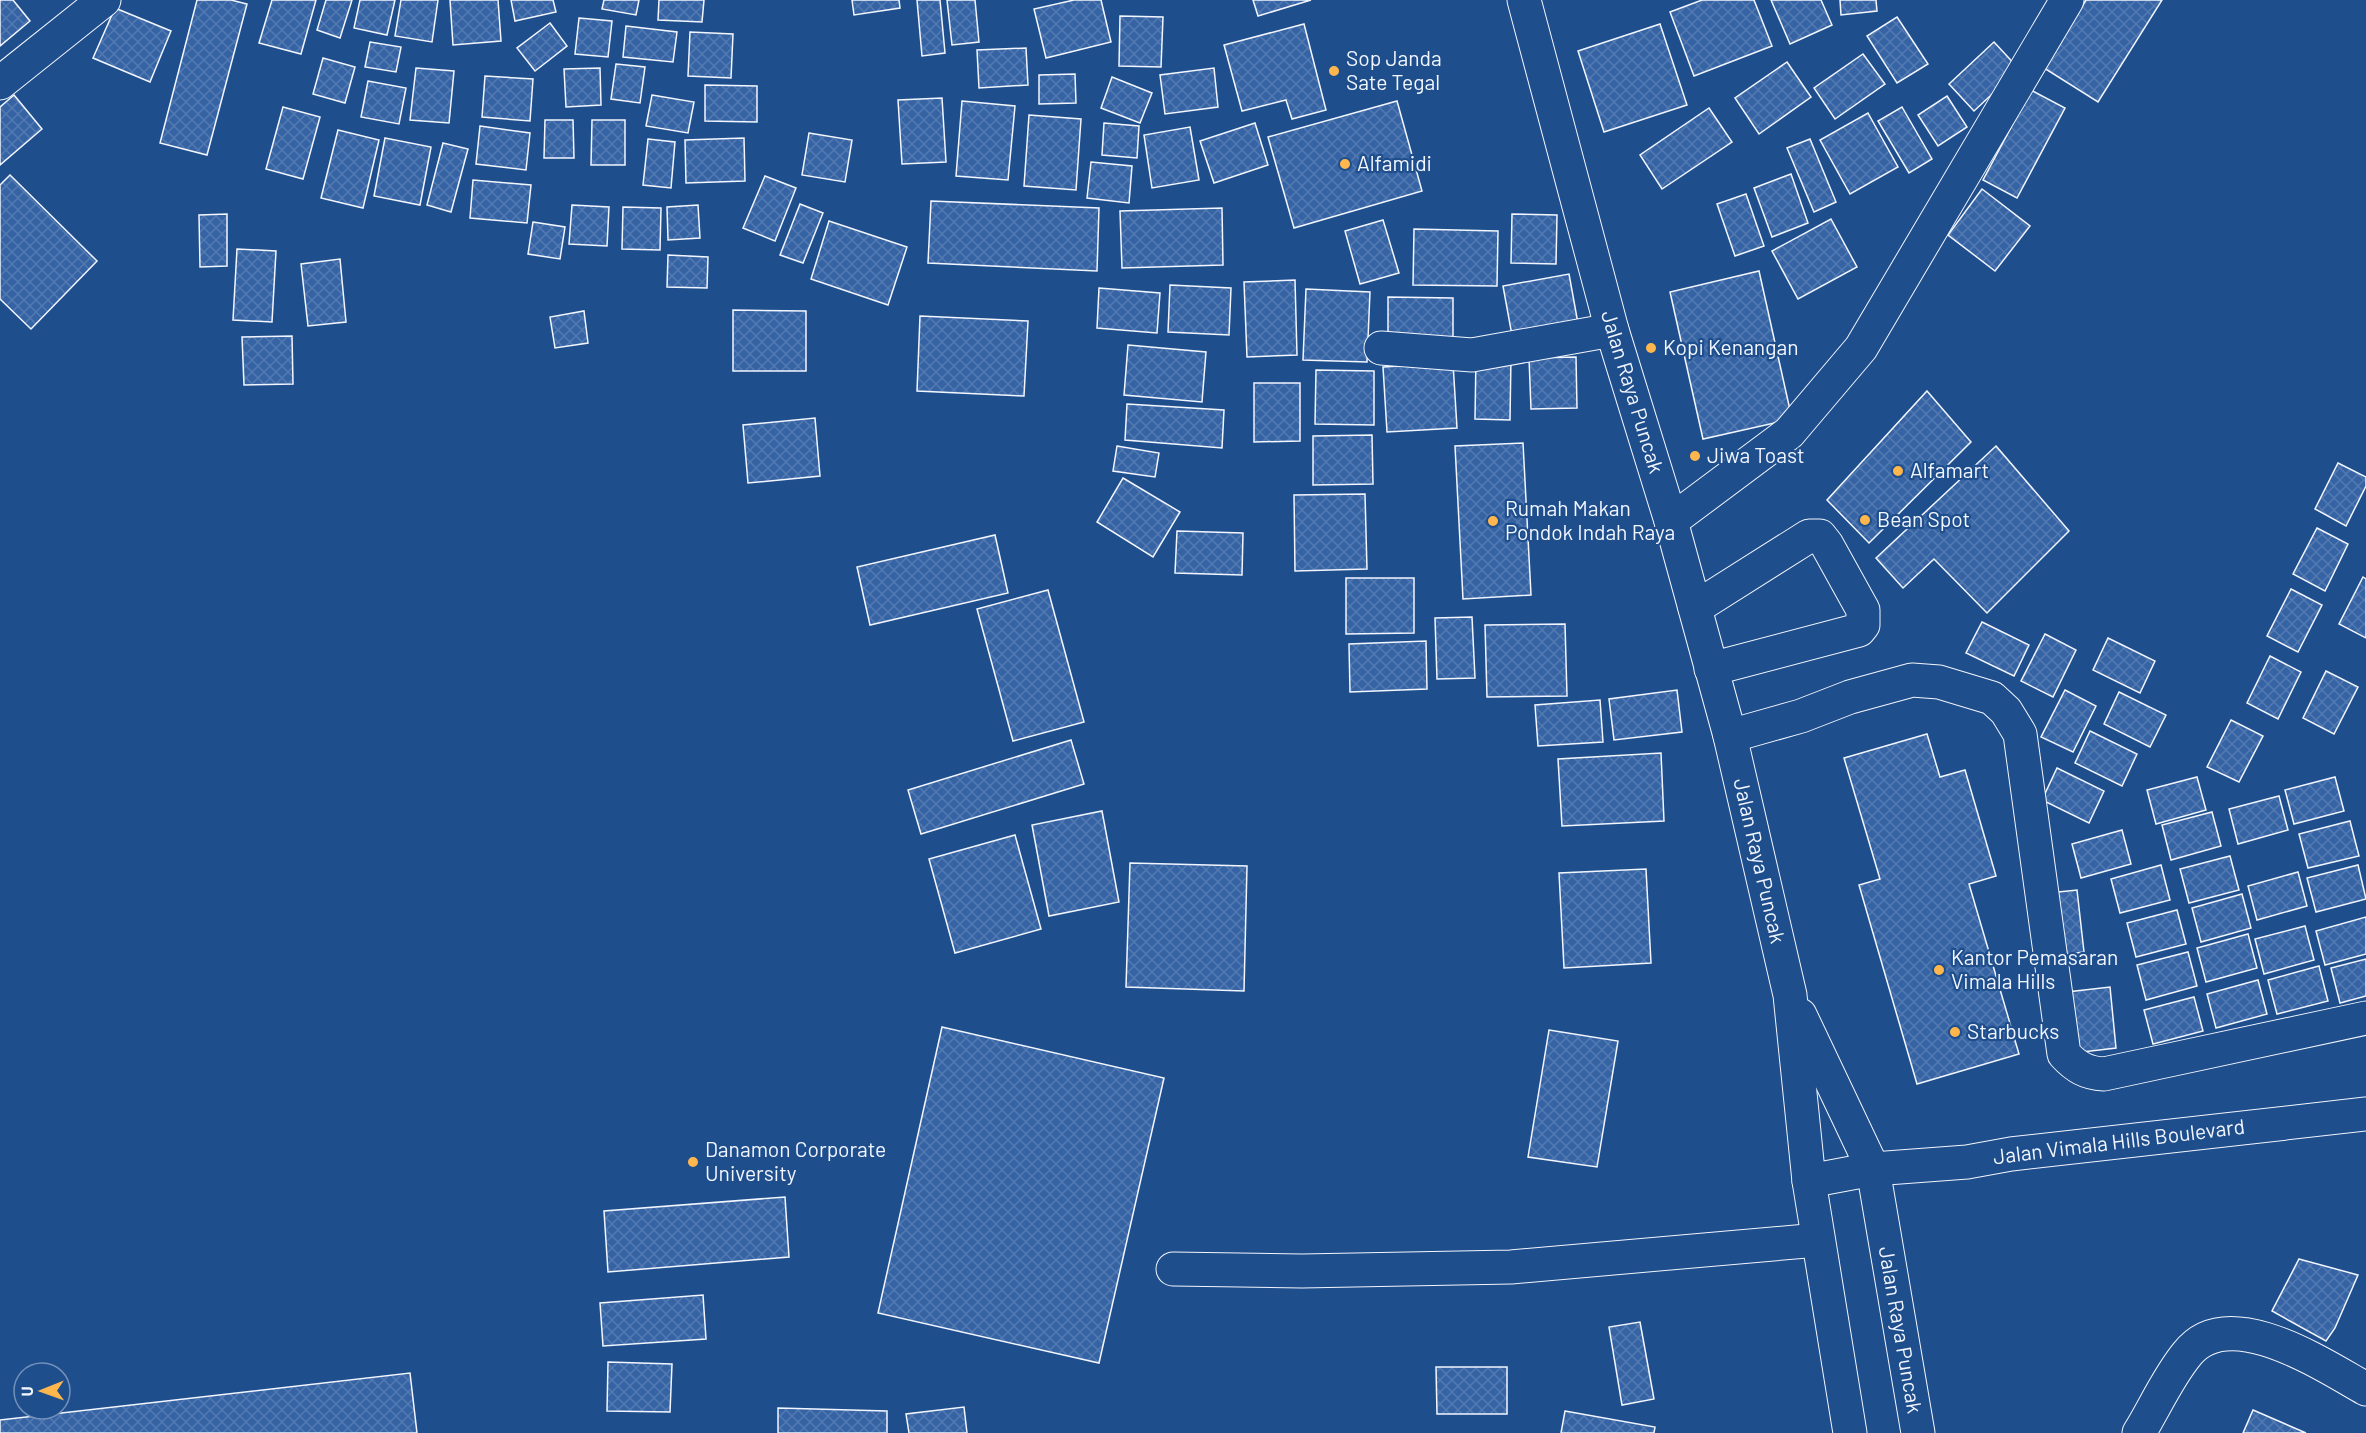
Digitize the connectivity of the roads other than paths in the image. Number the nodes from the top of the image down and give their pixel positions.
1 (104, 0) edge
2 (1524, 0) edge
3 (2067, 0) edge
4 (0, 83) edge
5 (1612, 330) junction
6 (1381, 348) dead end
7 (1671, 521) junction
8 (1695, 608) junction
9 (1712, 669) junction
10 (1730, 736) junction
11 (1790, 995) junction
12 (2366, 1018) edge
13 (2366, 1114) edge
14 (1873, 1169) junction
15 (1809, 1181) junction
16 (1818, 1240) junction
17 (1173, 1269) dead end
18 (2366, 1389) edge
19 (1850, 1433) edge
20 (1918, 1433) edge
21 (2139, 1433) edge

1 - 4 main road
2 - 5 main road, Jalan Raya Puncak
3 - 7 main road
5 - 6 main road
5 - 7 main road, Jalan Raya Puncak
7 - 8 main road, Jalan Raya Puncak
8 - 9 main road, Jalan Raya Puncak
8 - 9 main road
9 - 10 main road, Jalan Raya Puncak
10 - 11 main road, Jalan Raya Puncak
10 - 12 main road
11 - 14 main road, Jalan Raya Puncak
11 - 15 main road, Jalan Raya Puncak
13 - 14 main road, Jalan Vimala Hills Boulevard
14 - 15 main road, Jalan Vimala Hills Boulevard
14 - 20 main road, Jalan Raya Puncak
15 - 16 main road, Jalan Raya Puncak
16 - 17 main road
16 - 19 main road, Jalan Raya Puncak
18 - 21 main road

